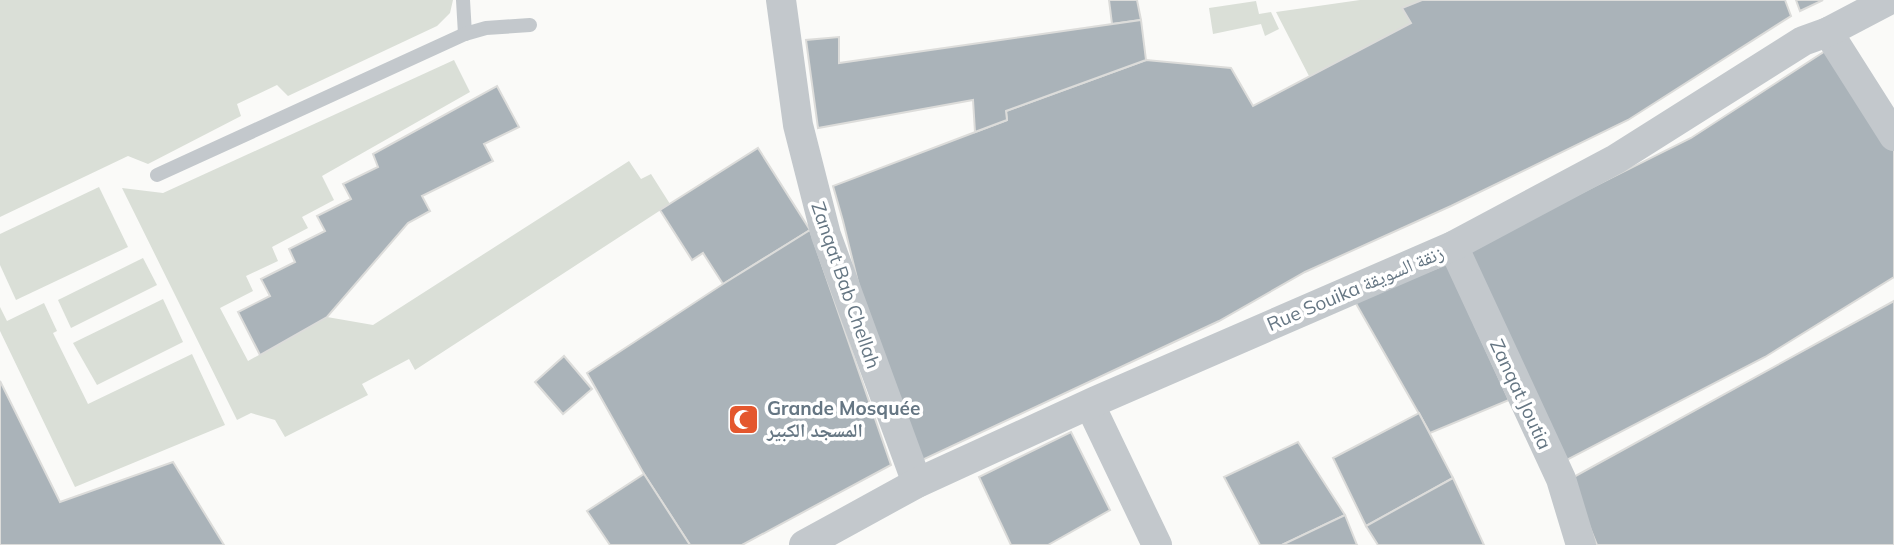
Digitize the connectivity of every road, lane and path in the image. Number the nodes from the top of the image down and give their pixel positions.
1 (463, 0) edge
2 (781, 0) edge
3 (1889, 0) edge
4 (530, 25) dead end
5 (1828, 32) junction
6 (465, 34) junction
7 (1894, 136) edge
8 (157, 175) dead end
9 (1453, 246) junction
10 (1090, 405) junction
11 (917, 483) junction
12 (804, 545) edge
13 (1157, 545) edge
14 (1581, 545) edge

1 - 6 lane
2 - 11 street, Zanqat Bab Chellah
3 - 5 street, Rue Souika زنقة السويقة
4 - 6 lane
5 - 7 street
5 - 9 street, Rue Souika زنقة السويقة
6 - 8 lane
9 - 10 street, Rue Souika زنقة السويقة
9 - 14 street, Zanqat Joutia
10 - 11 street, Rue Souika زنقة السويقة
10 - 13 street
11 - 12 street, Rue Souika زنقة السويقة

